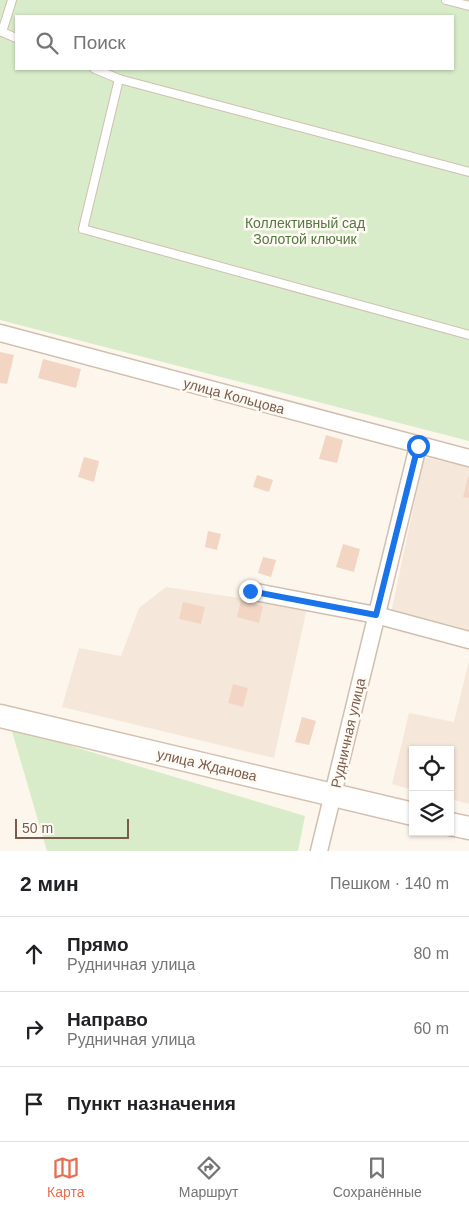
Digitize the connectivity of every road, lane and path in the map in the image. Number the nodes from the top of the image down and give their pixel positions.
1 (12, 0) edge
2 (446, 0) edge
3 (469, 6) edge
4 (1, 32) edge
5 (15, 38) edge
6 (96, 70) edge
7 (119, 79) junction
8 (469, 172) edge
9 (0, 333) edge
10 (469, 335) edge
11 (418, 446) junction
12 (469, 458) edge
13 (250, 591) dead end
14 (376, 615) junction
15 (469, 640) edge
16 (0, 716) edge
17 (333, 794) junction
18 (409, 813) edge
19 (454, 825) edge
20 (469, 828) edge
21 (319, 851) edge

1 - 4 lane
2 - 3 lane
4 - 5 lane
6 - 7 lane
7 - 8 lane
7 - 10 lane
9 - 11 street, улица Кольцова
11 - 12 street, улица Кольцова
11 - 14 street, Рудничная улица
13 - 14 street
14 - 15 street
14 - 17 street, Рудничная улица
16 - 17 street, улица Жданова
17 - 18 street, улица Жданова
17 - 21 street, Рудничная улица
19 - 20 street

